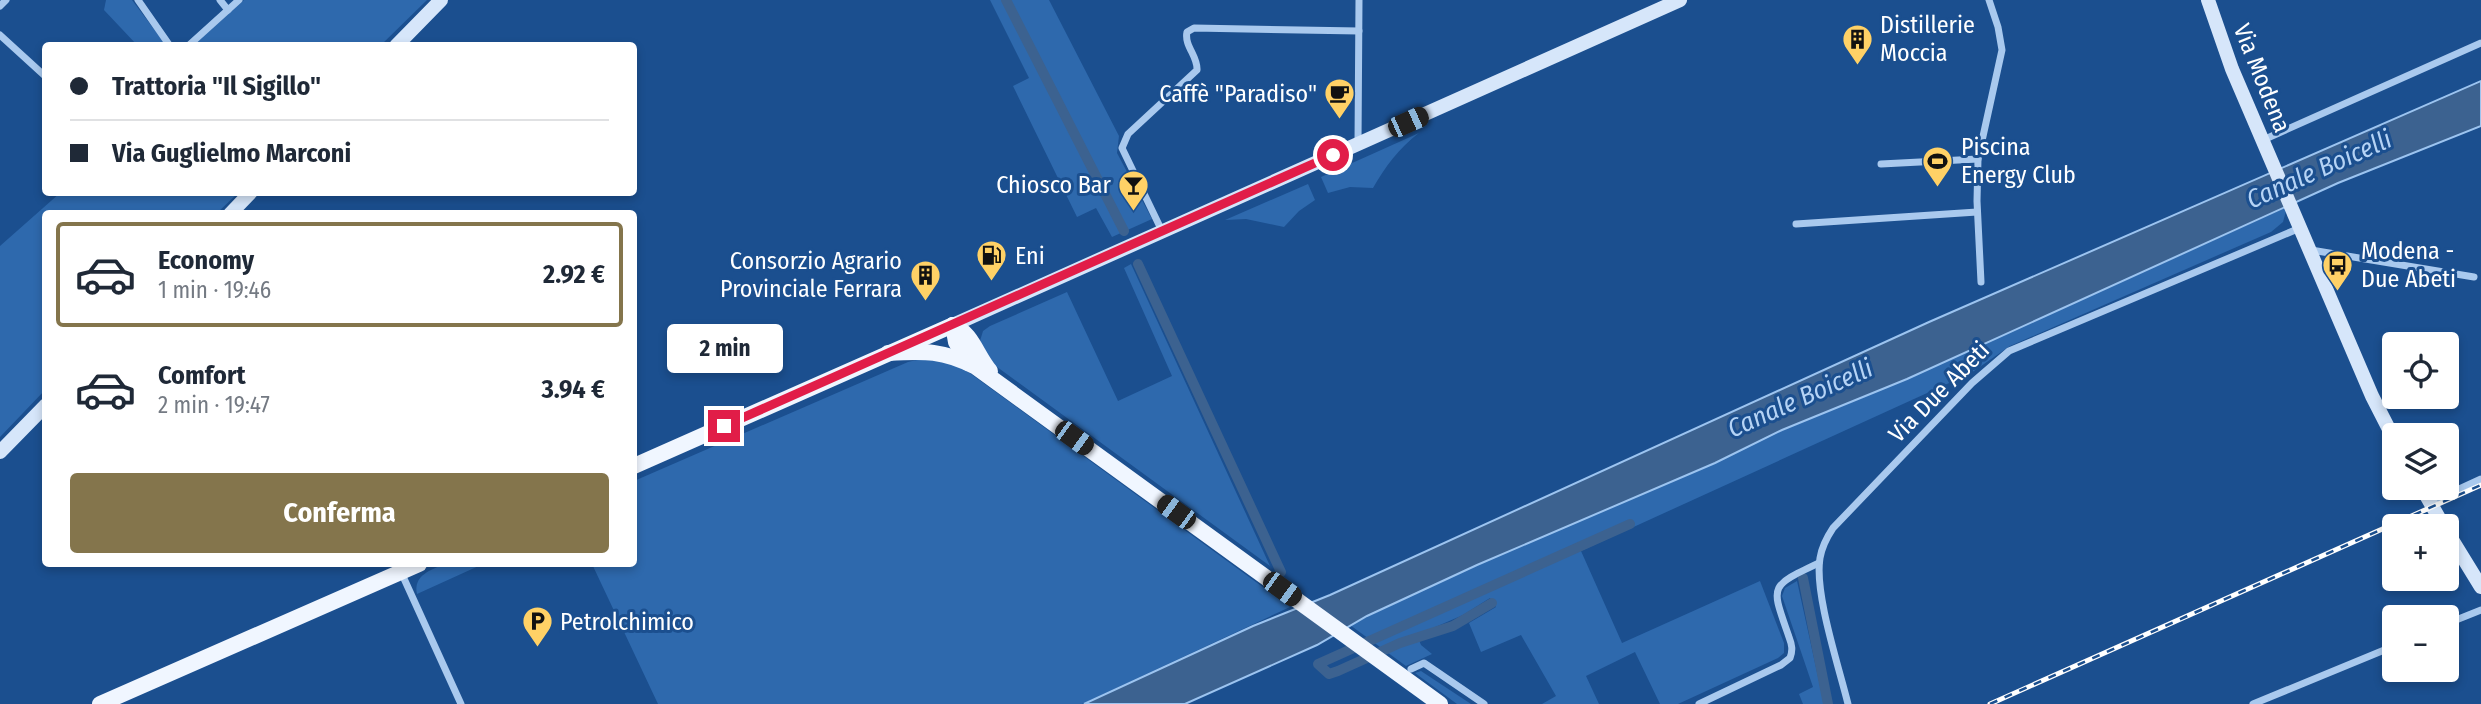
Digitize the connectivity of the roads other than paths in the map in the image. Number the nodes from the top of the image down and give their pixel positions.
1 (6, 0) edge
2 (138, 0) edge
3 (220, 0) edge
4 (239, 0) edge
5 (441, 0) edge
6 (1359, 0) edge
7 (1680, 0) edge
8 (1989, 0) edge
9 (2208, 0) edge
10 (0, 6) edge
11 (228, 10) junction
12 (1359, 31) junction
13 (0, 34) edge
14 (167, 42) edge
15 (192, 42) edge
16 (400, 42) edge
17 (2481, 43) edge
18 (42, 73) edge
19 (2262, 140) junction
20 (1358, 144) junction
21 (1978, 159) junction
22 (1881, 164) dead end
23 (247, 196) edge
24 (234, 210) edge
25 (1978, 212) junction
26 (1796, 224) dead end
27 (2301, 227) junction
28 (1162, 231) junction
29 (2311, 250) junction
30 (2474, 277) dead end
31 (1982, 282) dead end
32 (996, 306) junction
33 (953, 325) junction
34 (971, 341) junction
35 (888, 353) junction
36 (968, 363) junction
37 (1004, 387) junction
38 (42, 409) edge
39 (2386, 423) edge
40 (0, 452) edge
41 (637, 465) edge
42 (2481, 479) edge
43 (2430, 502) joint
44 (2437, 514) edge
45 (2459, 551) edge
46 (1819, 562) junction
47 (412, 567) edge
48 (401, 572) junction
49 (2481, 587) edge
50 (2481, 610) edge
51 (2459, 619) edge
52 (2382, 651) edge
53 (1411, 669) dead end
54 (100, 704) edge
55 (461, 704) edge
56 (1440, 704) edge
57 (1484, 704) edge
58 (1699, 704) edge
59 (1848, 704) edge
60 (2253, 704) edge

1 - 10 street
2 - 14 street
3 - 11 street
4 - 11 street
5 - 16 main road
6 - 12 street
7 - 20 main road
8 - 21 street
9 - 19 main road, Via Modena
11 - 15 street
12 - 20 street
12 - 28 street
13 - 18 street
17 - 19 street
19 - 27 main road, Via Modena
20 - 28 main road
21 - 22 street
21 - 25 street
23 - 24 main road
25 - 26 street
25 - 31 street
27 - 29 main road, Via Modena
27 - 46 street, Via Due Abeti
28 - 32 main road
29 - 30 street
29 - 39 main road, Via Modena
32 - 33 main road
32 - 34 main road
33 - 34 main road
33 - 35 main road
33 - 36 main road
34 - 37 main road
35 - 36 main road
35 - 41 main road
36 - 37 main road
37 - 56 main road
38 - 40 main road
42 - 43 street
43 - 44 main road
45 - 49 main road
46 - 58 street
46 - 59 street, Via Due Abeti
47 - 48 main road
48 - 54 main road
48 - 55 street
50 - 51 street
52 - 60 street
53 - 57 street

